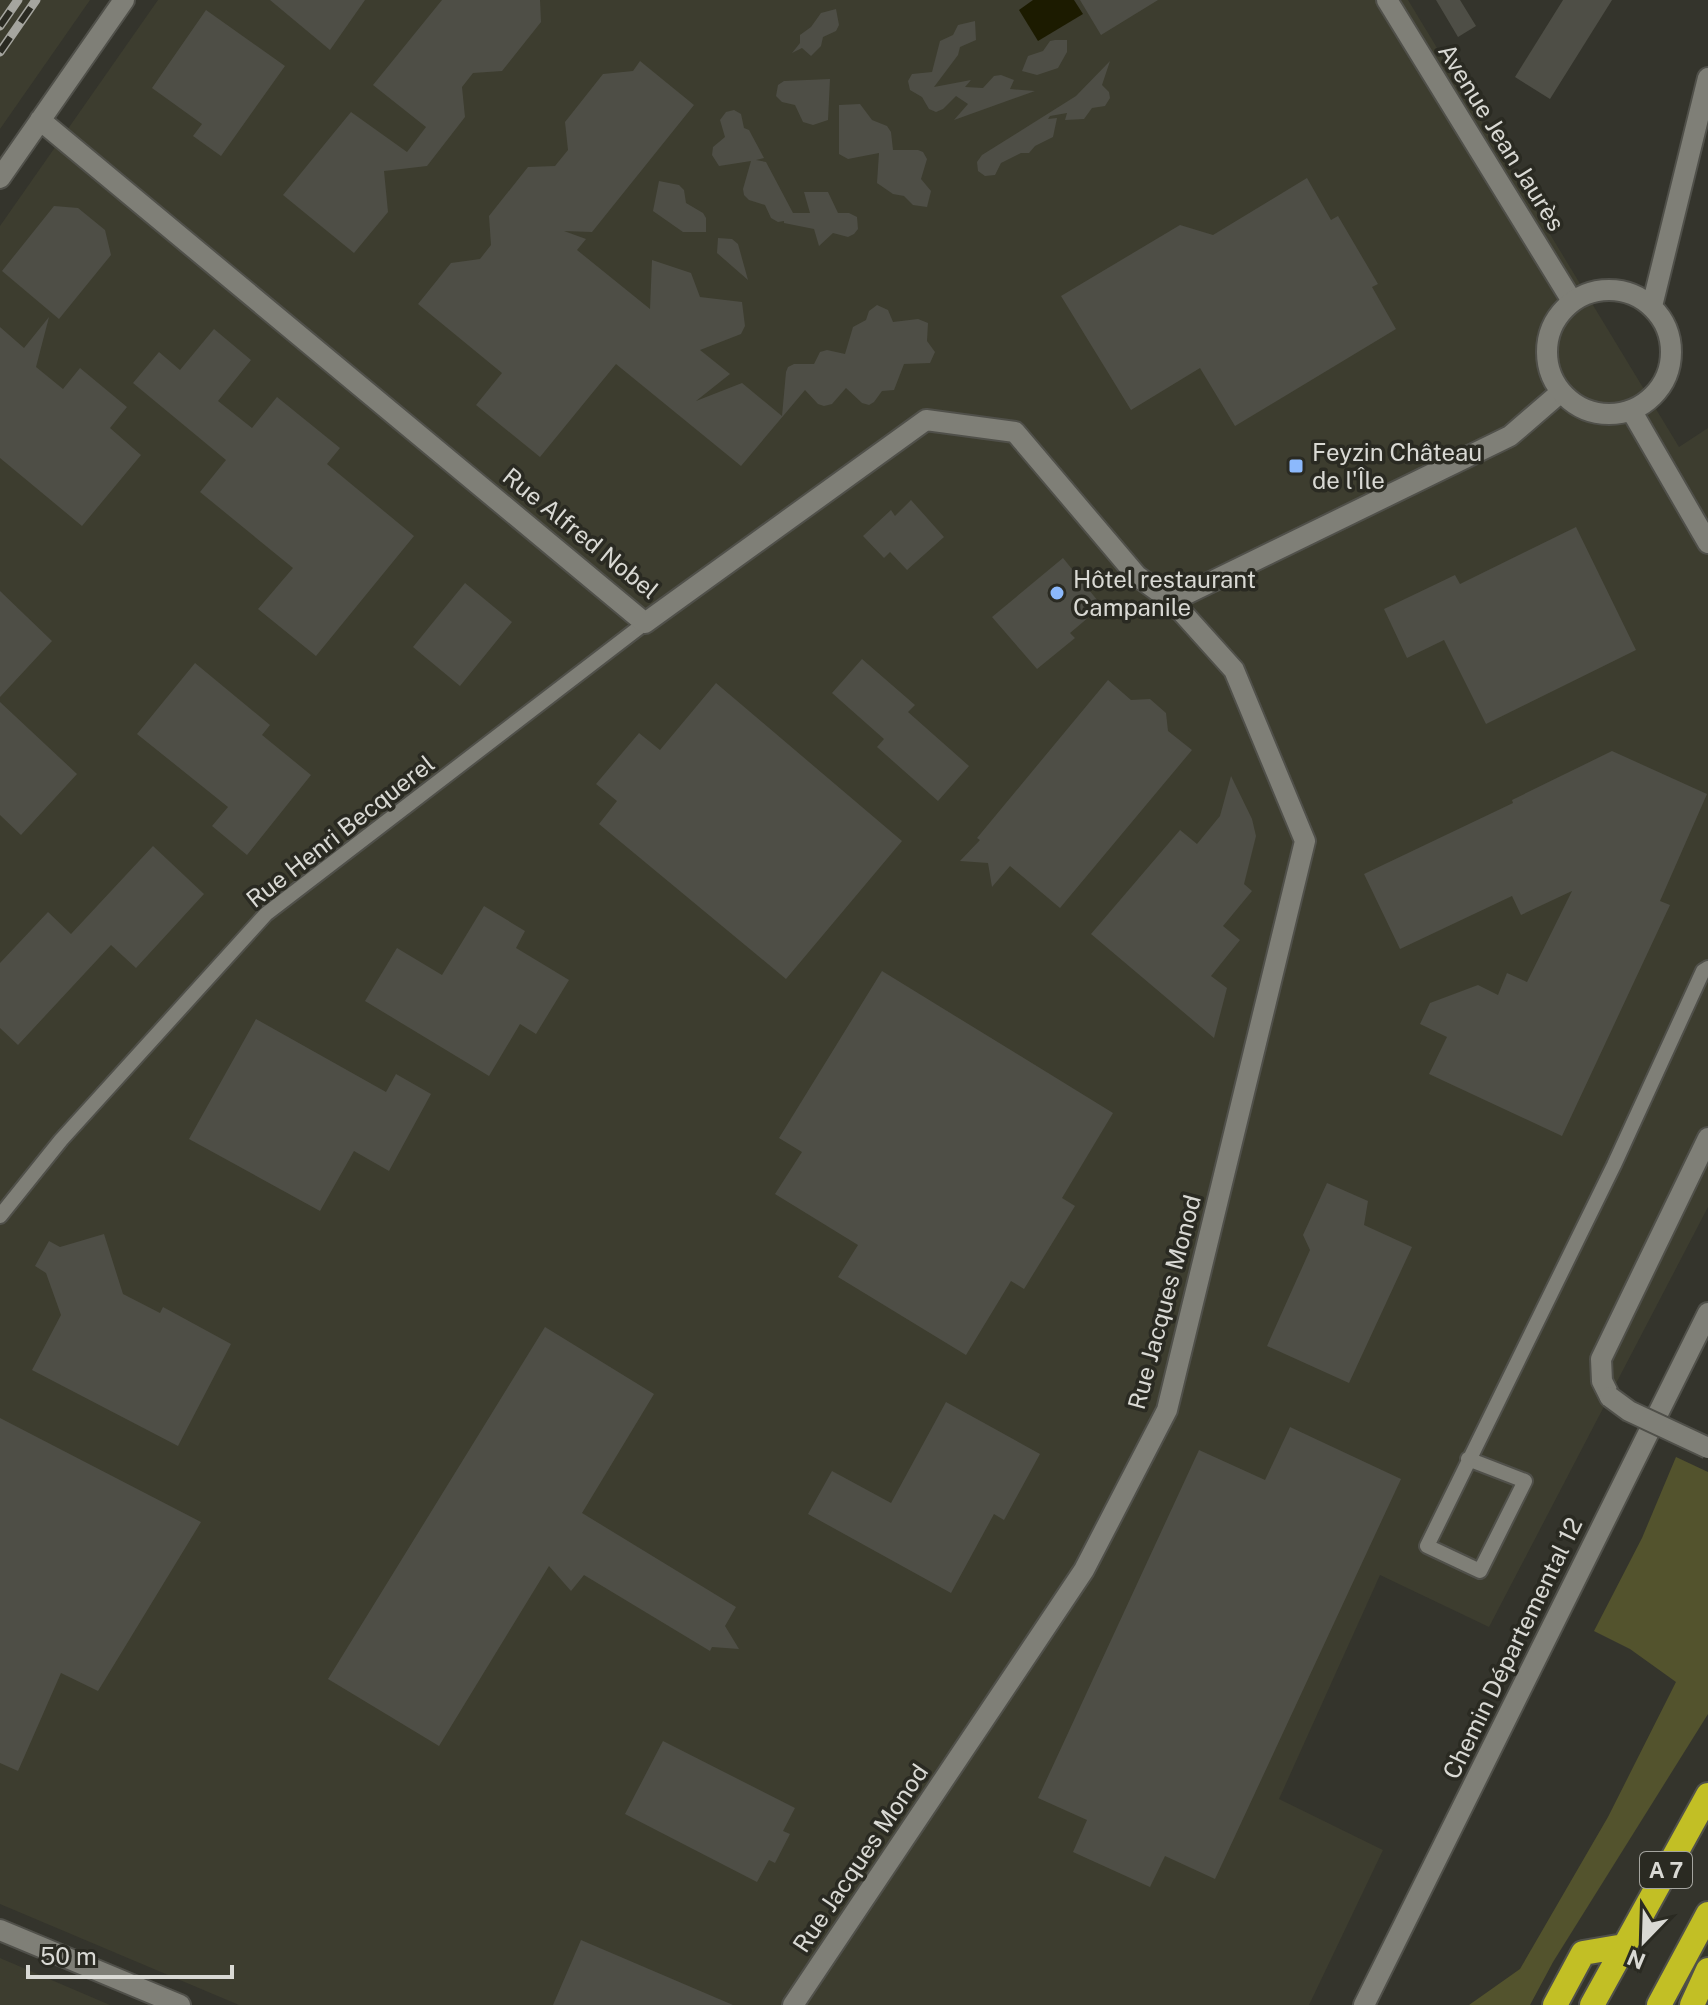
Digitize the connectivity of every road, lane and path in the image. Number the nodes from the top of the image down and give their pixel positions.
1 (124, 0) edge
2 (1387, 0) edge
3 (1708, 78) edge
4 (40, 120) junction
5 (0, 178) edge
6 (1572, 301) junction
7 (1652, 306) junction
8 (1561, 392) junction
9 (1631, 410) junction
10 (1708, 543) edge
11 (1172, 601) junction
12 (645, 623) junction
13 (1708, 968) edge
14 (1708, 1138) edge
15 (0, 1216) edge
16 (1708, 1313) edge
17 (1708, 1448) edge
18 (1468, 1459) junction
19 (1708, 1795) edge
20 (1708, 1914) edge
21 (0, 1930) edge
22 (1624, 1946) junction
23 (1708, 1970) edge
24 (180, 2005) edge
25 (793, 2005) edge
26 (1364, 2005) edge
27 (1555, 2005) edge
28 (1592, 2005) edge
29 (1659, 2005) edge
30 (1692, 2005) edge

1 - 4 street
2 - 6 street, Avenue Jean Jaurès
3 - 7 street
4 - 5 street
4 - 12 street, Rue Alfred Nobel
6 - 7 street
6 - 8 street
7 - 9 street
8 - 9 street
8 - 11 street
9 - 10 street
11 - 12 street, Rue Alfred Nobel
11 - 25 street, Rue Jacques Monod
12 - 15 lane, Rue Henri Becquerel
13 - 18 lane
14 - 17 street, bridge
16 - 26 street, Chemin Départemental 12
18 - 18 lane
19 - 22 highway, A 7
20 - 29 highway, A 7
21 - 24 street
22 - 27 highway
22 - 28 highway, A 7
23 - 30 highway

